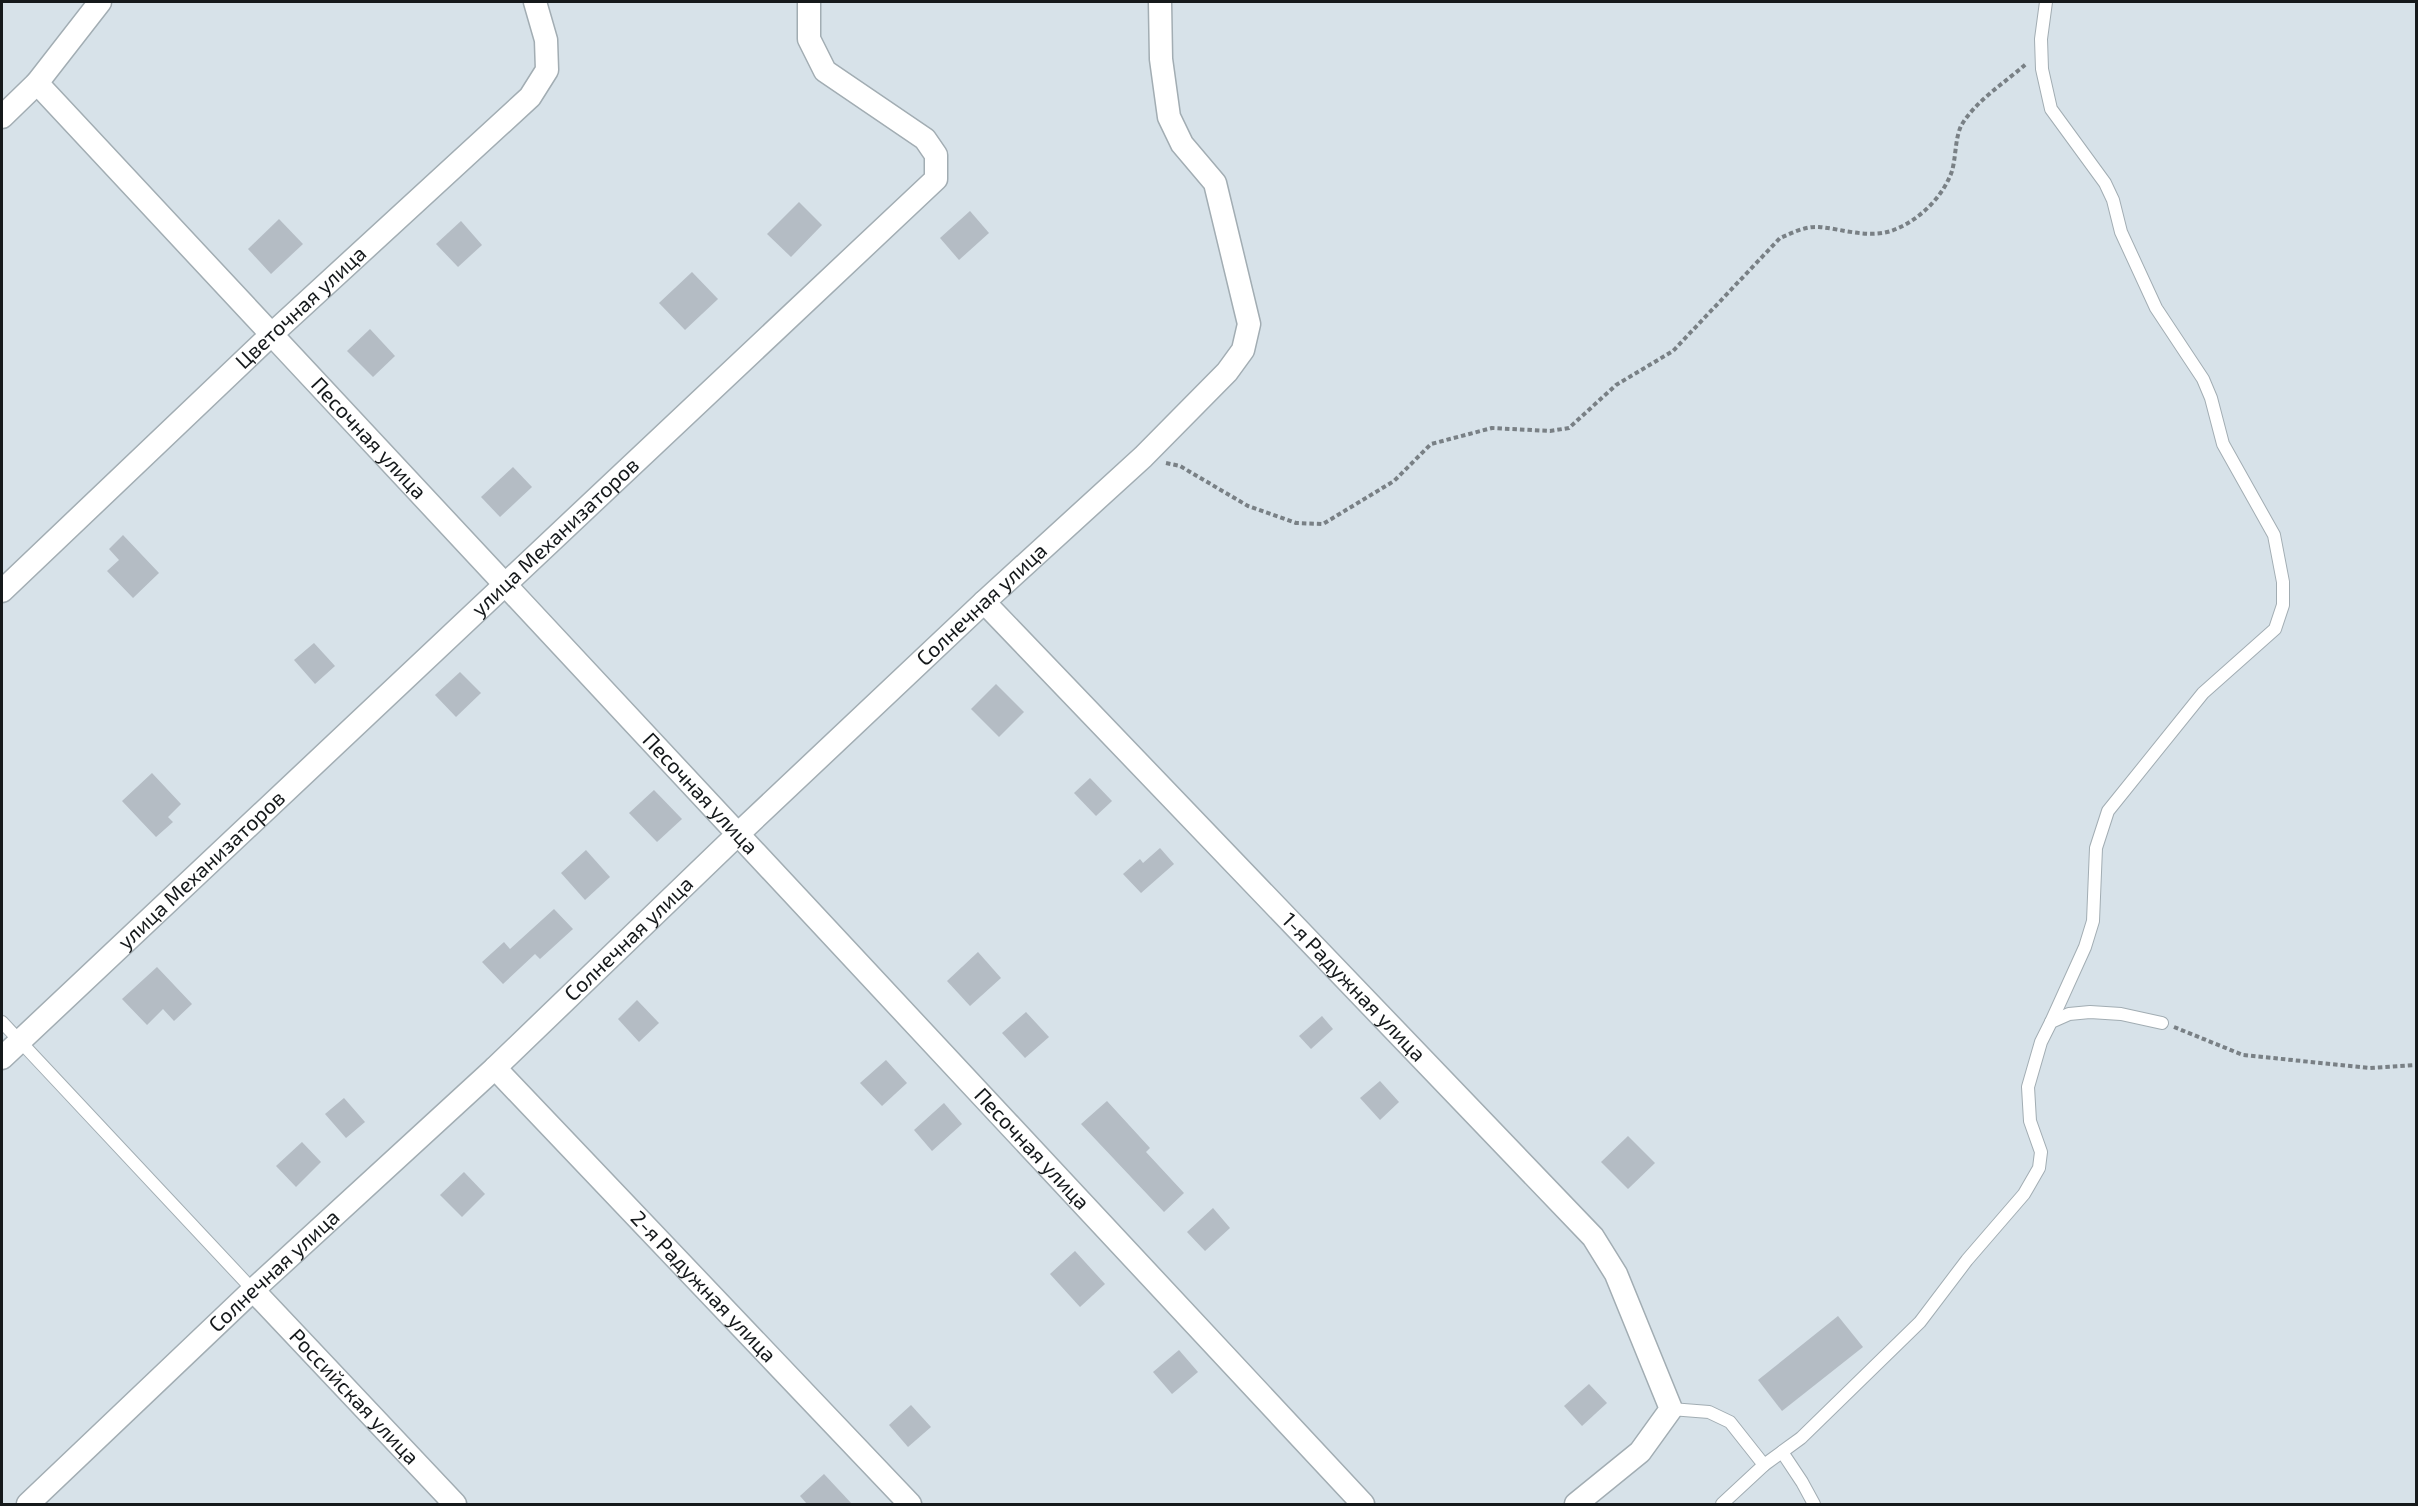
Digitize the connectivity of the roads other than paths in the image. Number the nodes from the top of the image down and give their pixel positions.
1 (100, 2) edge
2 (535, 2) edge
3 (809, 2) edge
4 (1160, 2) edge
5 (2046, 2) edge
6 (37, 83) junction
7 (2, 117) edge
8 (272, 334) junction
9 (505, 584) junction
10 (2, 591) edge
11 (984, 602) junction
12 (737, 834) junction
13 (2, 1022) edge
14 (2051, 1022) junction
15 (2162, 1023) road end
16 (19, 1041) junction
17 (2, 1058) edge
18 (495, 1068) junction
19 (253, 1290) junction
20 (1671, 1409) junction
21 (1782, 1452) junction
22 (1764, 1465) junction
23 (28, 1504) edge
24 (455, 1504) edge
25 (910, 1504) edge
26 (1363, 1504) edge
27 (1576, 1504) edge
28 (1722, 1504) edge
29 (1814, 1504) edge

1 - 6 street
2 - 8 street, Цветочная улица
3 - 9 street, улица Механизаторов
4 - 11 street, Солнечная улица
5 - 14 lane
6 - 7 street
6 - 8 street, Песочная улица
8 - 9 street, Песочная улица
8 - 10 street, Цветочная улица
9 - 12 street, Песочная улица
9 - 16 street, улица Механизаторов
11 - 12 street, Солнечная улица
11 - 20 street, 1-я Радужная улица
12 - 18 street, Солнечная улица
12 - 26 street, Песочная улица
13 - 16 lane
14 - 15 lane
14 - 21 lane
16 - 17 street, улица Механизаторов
16 - 19 lane
18 - 19 street, Солнечная улица
18 - 25 street, 2-я Радужная улица
19 - 23 street, Солнечная улица
19 - 24 street, Российская улица
20 - 22 lane
20 - 27 street
21 - 22 lane
21 - 29 lane
22 - 28 lane

